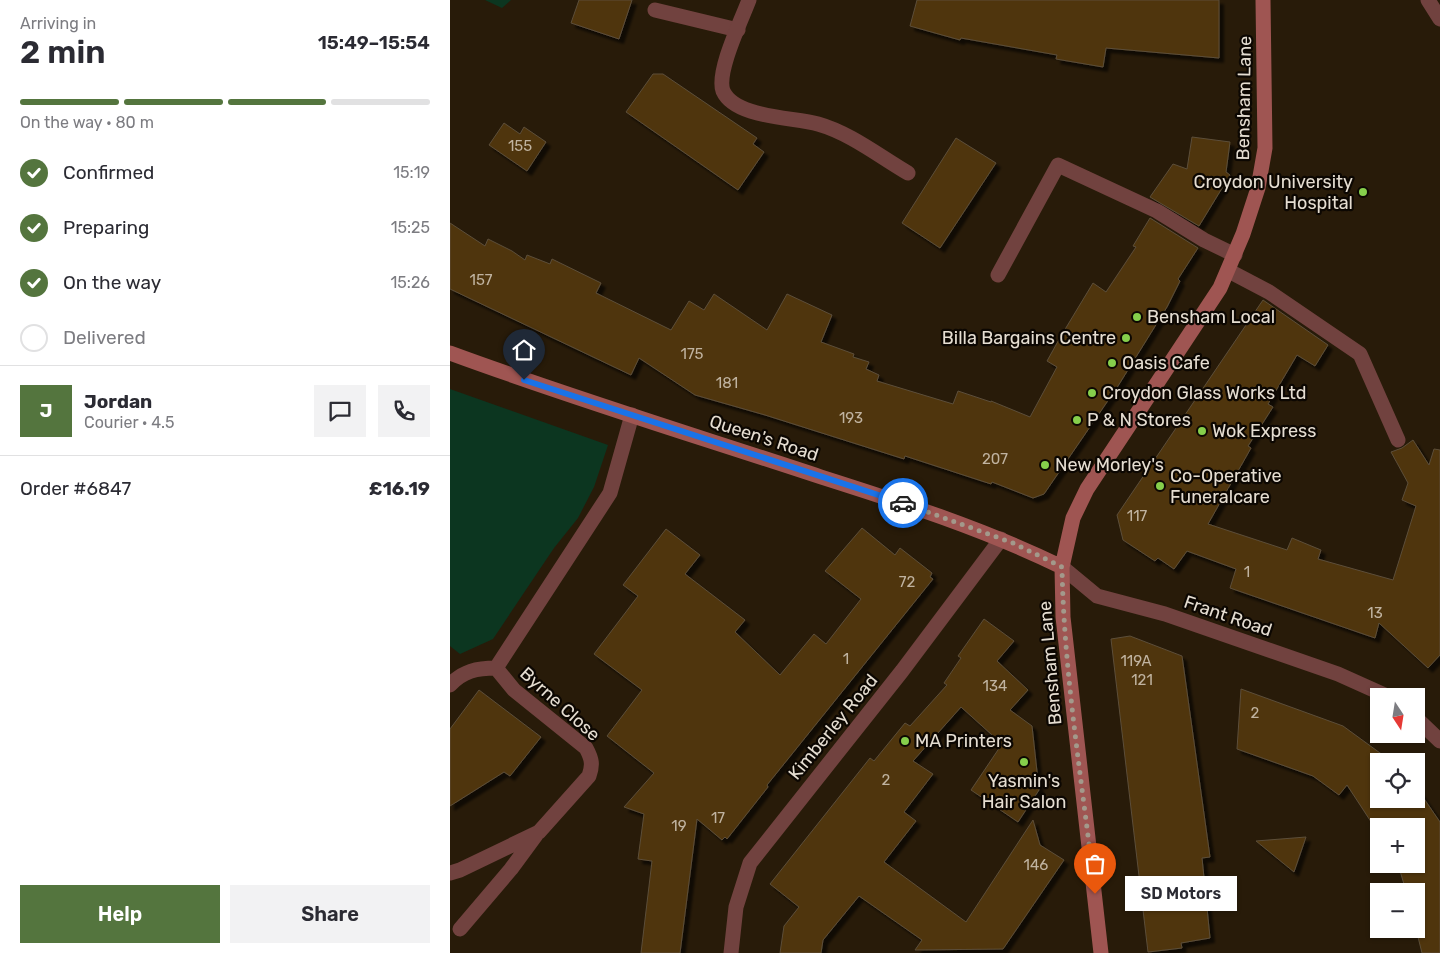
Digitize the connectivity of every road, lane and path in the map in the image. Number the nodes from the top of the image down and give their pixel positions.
1 (749, 0) edge
2 (1263, 0) edge
3 (1428, 0) edge
4 (656, 10) dead end
5 (1440, 19) edge
6 (738, 30) junction
7 (908, 173) dead end
8 (1236, 255) junction
9 (1229, 271) junction
10 (998, 275) dead end
11 (450, 354) edge
12 (632, 415) junction
13 (1398, 440) dead end
14 (1001, 539) junction
15 (1062, 567) junction
16 (496, 668) junction
17 (450, 685) edge
18 (1370, 688) edge
19 (1425, 727) edge
20 (1440, 741) edge
21 (539, 832) junction
22 (450, 873) edge
23 (460, 929) dead end
24 (731, 953) edge
25 (1101, 953) edge

1 - 6 street
2 - 8 street, Bensham Lane
3 - 5 street
4 - 6 street
6 - 7 street
8 - 9 street, Bensham Lane
8 - 10 street
9 - 13 street
9 - 15 street, Bensham Lane
11 - 12 street, Queen's Road
12 - 14 street, Queen's Road
12 - 16 street
14 - 15 street, Queen's Road
14 - 24 street, Kimberley Road
15 - 18 street, Frant Road
15 - 25 street, Bensham Lane
16 - 17 street
16 - 21 street, Byrne Close
19 - 20 street
21 - 22 street, Byrne Close
21 - 23 street

